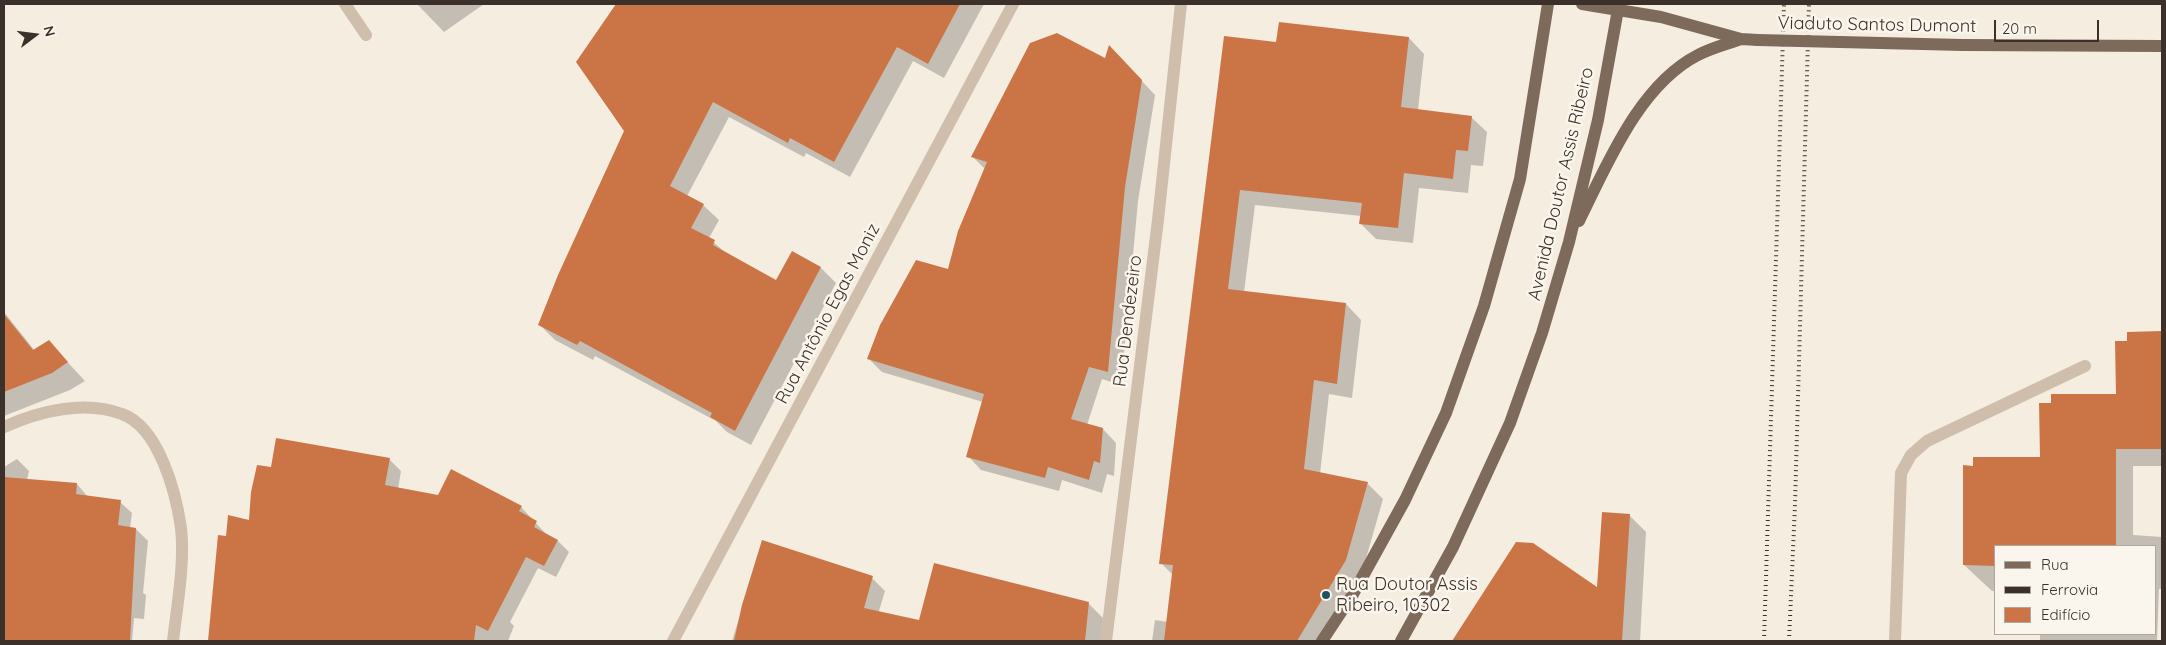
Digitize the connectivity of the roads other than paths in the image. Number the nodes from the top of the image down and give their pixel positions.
1 (345, 4) edge
2 (1013, 4) edge
3 (1181, 4) edge
4 (1548, 4) edge
5 (1582, 4) edge
6 (1618, 7) edge
7 (366, 36) dead end
8 (1741, 39) junction
9 (2162, 46) edge
10 (1569, 242) junction
11 (2085, 366) dead end
12 (4, 427) edge
13 (173, 641) edge
14 (673, 641) edge
15 (1106, 641) edge
16 (1322, 641) edge
17 (1401, 641) edge
18 (1895, 641) edge

1 - 7 street
2 - 14 street, Rua Antônio Egas Moniz
3 - 15 street, Rua Dendezeiro
4 - 16 main road
5 - 6 main road, Viaduto Santos Dumont
6 - 8 main road, Viaduto Santos Dumont
6 - 10 main road, Avenida Doutor Assis Ribeiro
8 - 9 main road, Viaduto Santos Dumont, bridge
8 - 10 main road, Viaduto Santos Dumont
10 - 17 main road, Avenida Doutor Assis Ribeiro
11 - 18 street
12 - 13 street

